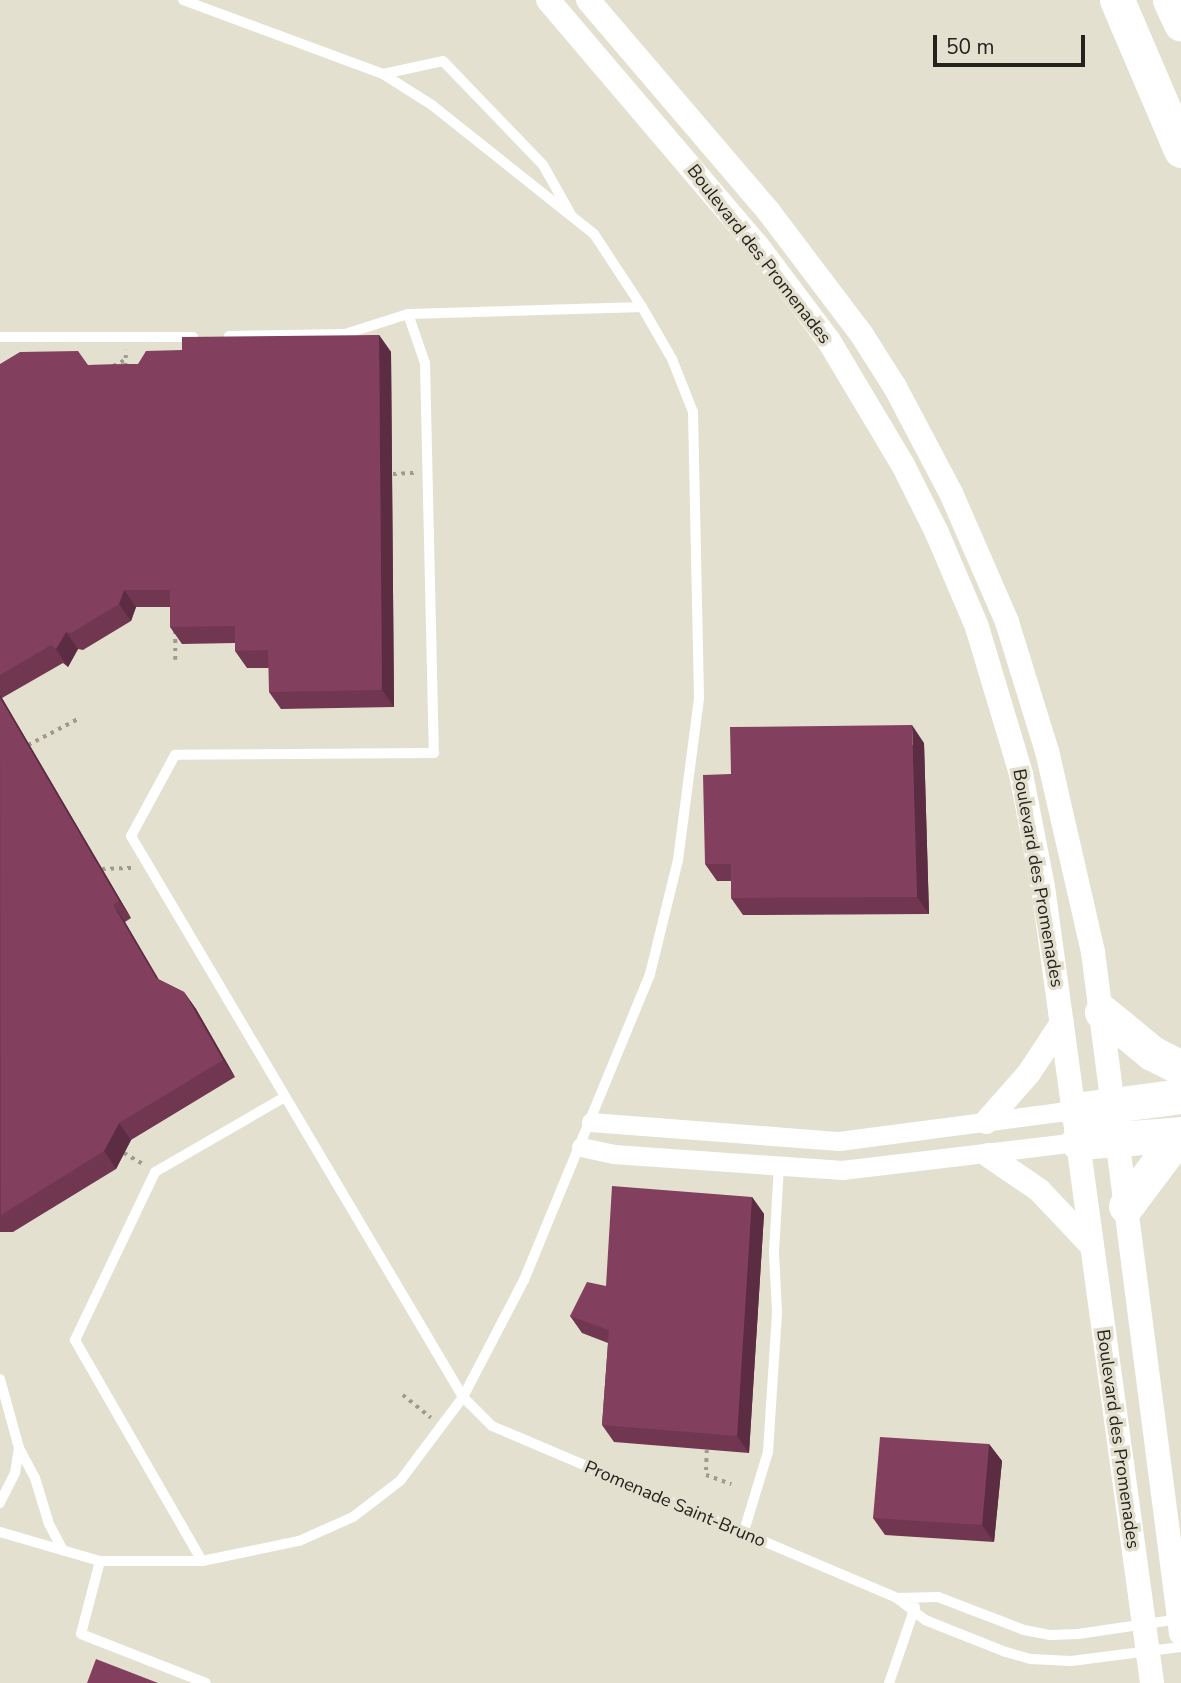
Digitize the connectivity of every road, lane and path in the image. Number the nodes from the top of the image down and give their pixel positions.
1 (183, 0) edge
2 (548, 0) edge
3 (588, 0) edge
4 (1117, 0) edge
5 (1170, 0) edge
6 (1181, 24) edge
7 (383, 74) junction
8 (1181, 150) edge
9 (574, 219) junction
10 (642, 307) junction
11 (408, 314) junction
12 (221, 336) edge
13 (0, 337) edge
14 (208, 337) edge
15 (125, 338) junction
16 (127, 359) junction
17 (106, 369) edge
18 (124, 370) edge
19 (428, 473) junction
20 (393, 474) dead end
21 (175, 620) edge
22 (175, 660) dead end
23 (78, 719) dead end
24 (29, 745) edge
25 (150, 867) junction
26 (102, 869) edge
27 (1102, 1012) junction
28 (1062, 1023) junction
29 (1181, 1068) edge
30 (1181, 1096) edge
31 (285, 1097) junction
32 (1114, 1104) junction
33 (591, 1122) junction
34 (986, 1122) junction
35 (1076, 1126) junction
36 (1181, 1134) edge
37 (1118, 1140) junction
38 (581, 1147) junction
39 (124, 1153) dead end
40 (988, 1155) junction
41 (779, 1167) junction
42 (155, 1172) junction
43 (1126, 1206) junction
44 (1092, 1246) junction
45 (0, 1379) edge
46 (403, 1395) dead end
47 (463, 1396) junction
48 (440, 1427) junction
49 (19, 1448) junction
50 (707, 1450) edge
51 (731, 1484) dead end
52 (0, 1503) edge
53 (744, 1531) junction
54 (0, 1532) edge
55 (63, 1550) junction
56 (100, 1561) junction
57 (202, 1561) junction
58 (919, 1597) junction
59 (897, 1598) junction
60 (914, 1611) junction
61 (1180, 1624) edge
62 (1144, 1625) junction
63 (1181, 1647) edge
64 (1148, 1652) junction
65 (206, 1683) edge
66 (889, 1683) edge
67 (1152, 1683) edge

1 - 7 lane
2 - 28 street, Boulevard des Promenades
3 - 27 street, Boulevard des Promenades
4 - 8 highway
5 - 6 highway
7 - 9 lane
7 - 9 lane
9 - 10 lane
10 - 11 lane
10 - 33 lane
11 - 12 lane
11 - 19 lane
13 - 15 lane
14 - 15 lane
15 - 16 path
16 - 17 path
16 - 18 path
19 - 20 path
19 - 25 lane, Promenade Saint-Bruno
21 - 22 path
23 - 24 path
25 - 26 path
25 - 31 lane, Promenade Saint-Bruno
27 - 29 highway
27 - 32 street, Boulevard des Promenades
28 - 34 street
28 - 35 street, Boulevard des Promenades
30 - 32 highway
31 - 42 lane
31 - 47 lane, Promenade Saint-Bruno
32 - 35 highway
32 - 37 street, Boulevard des Promenades
33 - 34 street
33 - 38 lane
34 - 35 street
35 - 37 highway
35 - 40 street
35 - 44 street, Boulevard des Promenades
36 - 37 highway
36 - 43 highway
37 - 43 street, Boulevard des Promenades
38 - 41 street
38 - 47 lane
39 - 42 path
40 - 41 street
40 - 44 street
41 - 53 lane
42 - 57 lane
43 - 61 street, Boulevard des Promenades
44 - 62 street, Boulevard des Promenades
45 - 49 lane
46 - 48 path
47 - 48 lane
47 - 53 lane, Promenade Saint-Bruno
48 - 57 lane
49 - 52 lane
49 - 55 lane
50 - 51 path
53 - 59 lane, Promenade Saint-Bruno
54 - 55 lane
55 - 56 lane
56 - 57 lane
56 - 65 lane
58 - 59 lane, Promenade Saint-Bruno
58 - 60 lane
58 - 62 lane, Promenade Saint-Bruno
59 - 60 lane, Promenade Saint-Bruno
60 - 64 lane, Promenade Saint-Bruno
60 - 66 lane
61 - 62 lane, Promenade Saint-Bruno
62 - 64 street, Boulevard des Promenades
63 - 64 lane, Promenade Saint-Bruno
64 - 67 street, Boulevard des Promenades

